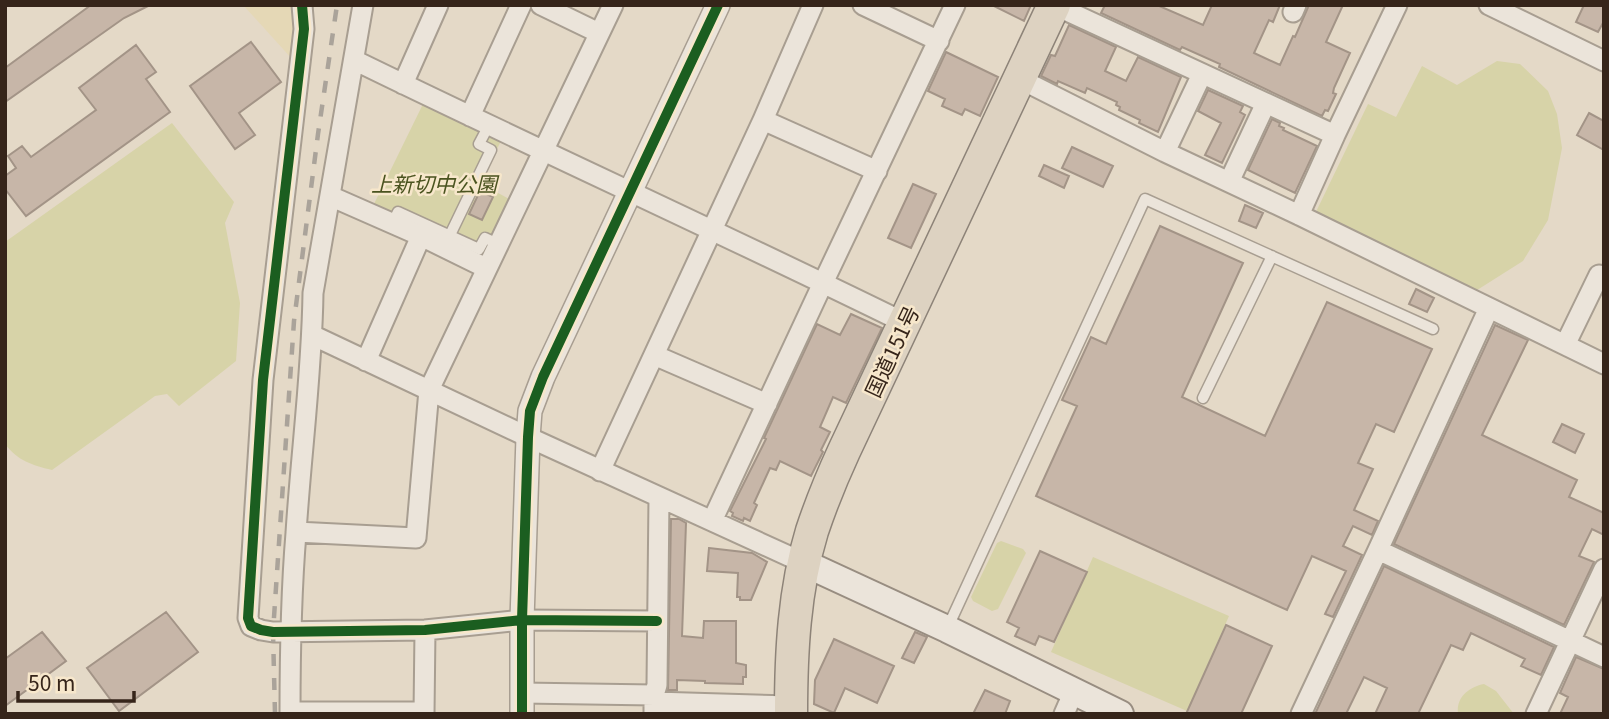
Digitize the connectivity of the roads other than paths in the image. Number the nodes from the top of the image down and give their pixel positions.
1 (302, 5) edge
2 (363, 5) edge
3 (438, 5) edge
4 (521, 5) edge
5 (541, 5) edge
6 (612, 5) edge
7 (718, 5) edge
8 (813, 5) edge
9 (955, 5) edge
10 (1054, 5) edge
11 (1397, 5) edge
12 (1489, 5) edge
13 (866, 6) edge
14 (599, 33) junction
15 (939, 41) junction
16 (354, 60) junction
17 (1604, 61) edge
18 (1202, 74) junction
19 (1020, 79) junction
20 (403, 84) junction
21 (1266, 103) junction
22 (470, 116) junction
23 (763, 120) junction
24 (489, 125) junction
25 (1335, 135) junction
26 (543, 151) junction
27 (1165, 152) junction
28 (877, 171) junction
29 (1229, 182) junction
30 (631, 191) junction
31 (330, 196) junction
32 (1299, 215) junction
33 (392, 224) junction
34 (712, 229) junction
35 (450, 235) junction
36 (421, 236) junction
37 (498, 244) junction
38 (1272, 256) junction
39 (486, 268) junction
40 (1599, 275) dead end
41 (823, 283) junction
42 (1489, 308) junction
43 (905, 323) junction
44 (1433, 329) dead end
45 (312, 335) junction
46 (1565, 345) junction
47 (654, 355) junction
48 (366, 360) junction
49 (1604, 364) edge
50 (429, 390) junction
51 (1203, 398) dead end
52 (766, 404) junction
53 (528, 437) junction
54 (600, 471) junction
55 (659, 497) junction
56 (712, 521) junction
57 (296, 532) junction
58 (1378, 550) junction
59 (804, 563) junction
60 (1604, 569) edge
61 (522, 620) junction
62 (657, 621) junction
63 (947, 629) junction
64 (425, 630) junction
65 (289, 632) junction
66 (1570, 641) junction
67 (1604, 657) edge
68 (1069, 703) edge
69 (522, 704) edge
70 (654, 704) edge
71 (791, 710) edge
72 (290, 713) edge
73 (424, 713) edge
74 (1120, 714) edge
75 (1301, 714) edge
76 (1536, 714) edge

1 - 65 street
2 - 16 street
3 - 20 street
4 - 22 street
5 - 14 street
6 - 14 street
7 - 30 street
8 - 23 street
9 - 15 street
10 - 18 street
10 - 19 highway, 国道151号
11 - 25 street
12 - 17 street
13 - 15 street
14 - 26 street
15 - 28 street
16 - 20 street
16 - 31 street
18 - 21 street
18 - 27 street
19 - 27 street
19 - 43 highway, 国道151号
20 - 22 street
21 - 25 street
21 - 29 street
22 - 24 street
23 - 28 street
23 - 34 street
24 - 26 street
24 - 35 lane
25 - 32 street
26 - 30 street
26 - 37 street
27 - 29 street
28 - 41 street
29 - 32 street
30 - 34 street
30 - 53 street
31 - 33 street
31 - 45 street
32 - 42 street
33 - 35 lane
33 - 36 street
34 - 41 street
34 - 47 street
35 - 37 lane
36 - 39 street
36 - 48 street
37 - 39 street
38 - 44 lane
38 - 51 lane
38 - 63 lane
39 - 50 street
40 - 46 street
41 - 43 street
41 - 52 street
42 - 46 street
42 - 58 street
43 - 59 highway, 国道151号
45 - 48 street
45 - 57 street
46 - 49 street
47 - 52 street
47 - 54 street
48 - 50 street
50 - 53 street
50 - 57 street
52 - 56 street
53 - 54 street
53 - 61 street
54 - 55 street
55 - 56 street
55 - 62 street
56 - 59 street
57 - 65 street
58 - 66 street
58 - 75 street
59 - 63 main road
59 - 71 highway, 国道151号
60 - 66 street
61 - 62 street
61 - 64 street
61 - 69 street
62 - 70 street
63 - 68 main road
64 - 65 street
64 - 73 street
65 - 72 street
66 - 67 street
66 - 76 street
68 - 74 main road
69 - 70 street
70 - 71 street
72 - 73 street

